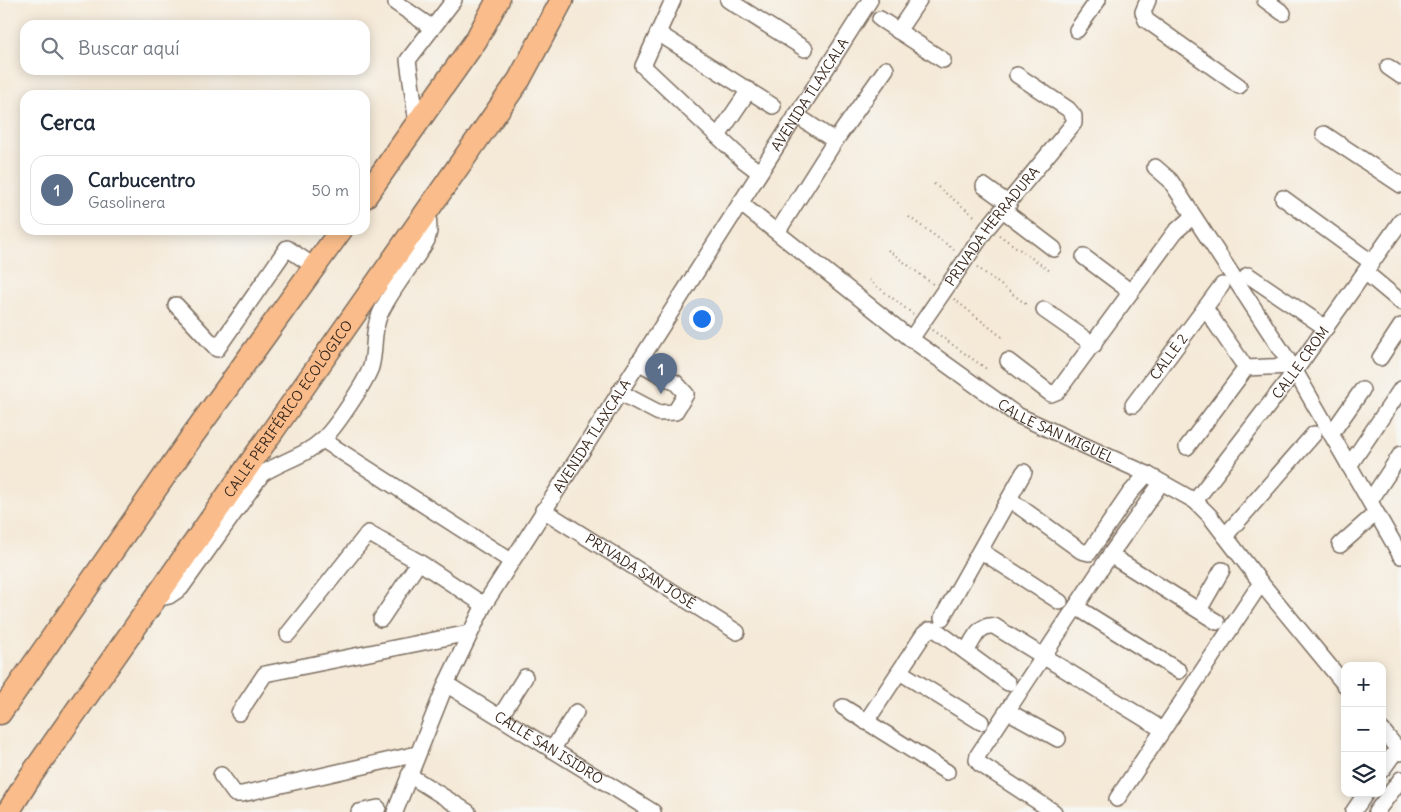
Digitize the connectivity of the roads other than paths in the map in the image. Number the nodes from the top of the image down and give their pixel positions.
1 (454, 0) edge
2 (498, 0) edge
3 (562, 0) edge
4 (672, 0) edge
5 (728, 0) edge
6 (919, 0) edge
7 (1098, 0) edge
8 (1265, 0) edge
9 (866, 1) edge
10 (396, 3) dead end
11 (1146, 6) edge
12 (1283, 13) dead end
13 (880, 19) dead end
14 (431, 27) junction
15 (1077, 30) dead end
16 (898, 32) junction
17 (658, 33) junction
18 (805, 49) dead end
19 (942, 60) dead end
20 (1388, 67) dead end
21 (886, 69) dead end
22 (1017, 75) dead end
23 (1401, 76) edge
24 (1239, 86) dead end
25 (749, 90) junction
26 (773, 106) dead end
27 (802, 119) junction
28 (417, 124) junction
29 (1324, 134) dead end
30 (718, 136) junction
31 (835, 141) junction
32 (1155, 167) dead end
33 (759, 172) junction
34 (1401, 184) edge
35 (984, 186) dead end
36 (370, 190) edge
37 (1283, 198) dead end
38 (740, 203) junction
39 (1006, 207) junction
40 (428, 210) junction
41 (1193, 216) junction
42 (1401, 221) edge
43 (778, 232) junction
44 (337, 235) edge
45 (1054, 249) dead end
46 (1084, 257) dead end
47 (315, 267) junction
48 (1368, 267) junction
49 (1248, 275) dead end
50 (1222, 285) dead end
51 (1131, 292) junction
52 (1401, 302) edge
53 (176, 305) dead end
54 (1205, 308) junction
55 (1044, 310) dead end
56 (1401, 326) edge
57 (1326, 328) junction
58 (910, 339) junction
59 (1094, 345) junction
60 (1380, 358) dead end
61 (1008, 361) dead end
62 (638, 362) junction
63 (1246, 368) junction
64 (1293, 368) junction
65 (1401, 389) edge
66 (1362, 390) dead end
67 (619, 392) junction
68 (1133, 405) dead end
69 (1314, 434) dead end
70 (1331, 434) junction
71 (323, 440) junction
72 (1187, 447) dead end
73 (1401, 454) edge
74 (1349, 466) junction
75 (1024, 472) dead end
76 (1147, 474) junction
77 (1161, 482) junction
78 (1009, 499) junction
79 (1195, 501) junction
80 (1373, 507) junction
81 (543, 510) junction
82 (1225, 536) junction
83 (1340, 545) dead end
84 (981, 551) junction
85 (1110, 555) junction
86 (1401, 556) edge
87 (511, 561) junction
88 (419, 562) junction
89 (1222, 570) dead end
90 (1261, 583) junction
91 (156, 599) junction
92 (478, 602) junction
93 (1060, 602) dead end
94 (1076, 607) junction
95 (1199, 610) junction
96 (381, 619) dead end
97 (1218, 622) dead end
98 (939, 624) junction
99 (737, 632) dead end
100 (288, 634) dead end
101 (464, 634) junction
102 (966, 652) junction
103 (1044, 657) junction
104 (1179, 671) dead end
105 (900, 672) junction
106 (525, 678) dead end
107 (1341, 680) edge
108 (1008, 683) dead end
109 (446, 684) junction
110 (843, 707) dead end
111 (576, 712) dead end
112 (1009, 712) junction
113 (0, 713) edge
114 (239, 713) dead end
115 (500, 717) junction
116 (866, 722) junction
117 (981, 722) dead end
118 (1156, 725) dead end
119 (1386, 735) edge
120 (1058, 739) dead end
121 (552, 750) junction
122 (1399, 750) edge
123 (411, 756) junction
124 (1386, 765) edge
125 (947, 772) dead end
126 (221, 775) dead end
127 (409, 775) junction
128 (1401, 779) edge
129 (1363, 797) edge
130 (1117, 799) dead end
131 (378, 808) dead end
132 (8, 812) edge
133 (359, 812) edge
134 (395, 812) edge
135 (468, 812) edge
136 (653, 812) edge
137 (1054, 812) edge
138 (1353, 812) edge
139 (1376, 812) edge

1 - 14 street
2 - 28 highway
3 - 40 highway, CALLE PERIFÉRICO ECOLÓGICO
4 - 17 street
5 - 18 street
6 - 16 street
7 - 15 street
8 - 12 street
9 - 27 street, AVENIDA TLAXCALA
10 - 14 street
11 - 24 street
13 - 16 street
14 - 28 street
16 - 19 street
17 - 25 street
17 - 30 street
20 - 23 street
21 - 31 street
22 - 39 street, PRIVADA HERRADURA
25 - 26 street
25 - 30 street
27 - 31 street
27 - 33 street, AVENIDA TLAXCALA
28 - 36 highway
29 - 34 street
30 - 33 street
31 - 43 street
32 - 41 street
33 - 38 street, AVENIDA TLAXCALA
35 - 39 street
37 - 48 street
38 - 43 street, CALLE SAN MIGUEL
38 - 62 street, AVENIDA TLAXCALA
39 - 45 street
39 - 58 street, PRIVADA HERRADURA
40 - 71 street
40 - 91 highway, CALLE PERIFÉRICO ECOLÓGICO
41 - 51 street
41 - 64 street
42 - 48 street, CALLE CROM
43 - 58 street, CALLE SAN MIGUEL
44 - 47 highway
46 - 51 street
47 - 53 street
47 - 113 highway
48 - 52 street
48 - 57 street, CALLE CROM
49 - 57 street
50 - 54 street, CALLE 2
51 - 59 street
54 - 63 street
54 - 68 street, CALLE 2
55 - 59 street
56 - 60 street
57 - 64 street, CALLE CROM
58 - 76 street, CALLE SAN MIGUEL
59 - 61 street
62 - 67 street, AVENIDA TLAXCALA
62 - 67 street
63 - 64 street
63 - 72 street
64 - 70 street
64 - 79 street, CALLE CROM
65 - 74 street
66 - 70 street
67 - 81 street, AVENIDA TLAXCALA
69 - 82 street
70 - 74 street
71 - 87 street
71 - 91 street
73 - 80 street
74 - 80 street
75 - 78 street
76 - 77 street, CALLE SAN MIGUEL
76 - 78 street
77 - 79 street, CALLE SAN MIGUEL
77 - 85 street
78 - 84 street
79 - 82 street, CALLE SAN MIGUEL
80 - 83 street
80 - 86 street
81 - 87 street, AVENIDA TLAXCALA
81 - 99 street, PRIVADA SAN JOSÉ
82 - 90 street, CALLE SAN MIGUEL
84 - 93 street
84 - 98 street
85 - 94 street
85 - 95 street
87 - 92 street, AVENIDA TLAXCALA
88 - 92 street
88 - 96 street
88 - 100 street
89 - 95 street
90 - 107 street, CALLE SAN MIGUEL
90 - 130 street
91 - 132 highway, CALLE PERIFÉRICO ECOLÓGICO
92 - 101 street, AVENIDA TLAXCALA
94 - 103 street
94 - 104 street
95 - 97 street
98 - 102 street
98 - 105 street
101 - 109 street, AVENIDA TLAXCALA
101 - 114 street
102 - 103 street
102 - 108 street
103 - 112 street
103 - 118 street
105 - 116 street
105 - 117 street
106 - 115 street
109 - 115 street, CALLE SAN ISIDRO
109 - 123 street, AVENIDA TLAXCALA
110 - 116 street
111 - 121 street
112 - 120 street
112 - 137 street
115 - 121 street, CALLE SAN ISIDRO
116 - 125 street
119 - 122 street
121 - 136 street, CALLE SAN ISIDRO
122 - 124 street
123 - 126 street
123 - 127 street, AVENIDA TLAXCALA
127 - 134 street, AVENIDA TLAXCALA
127 - 135 street
128 - 139 street
129 - 138 street
131 - 133 street

